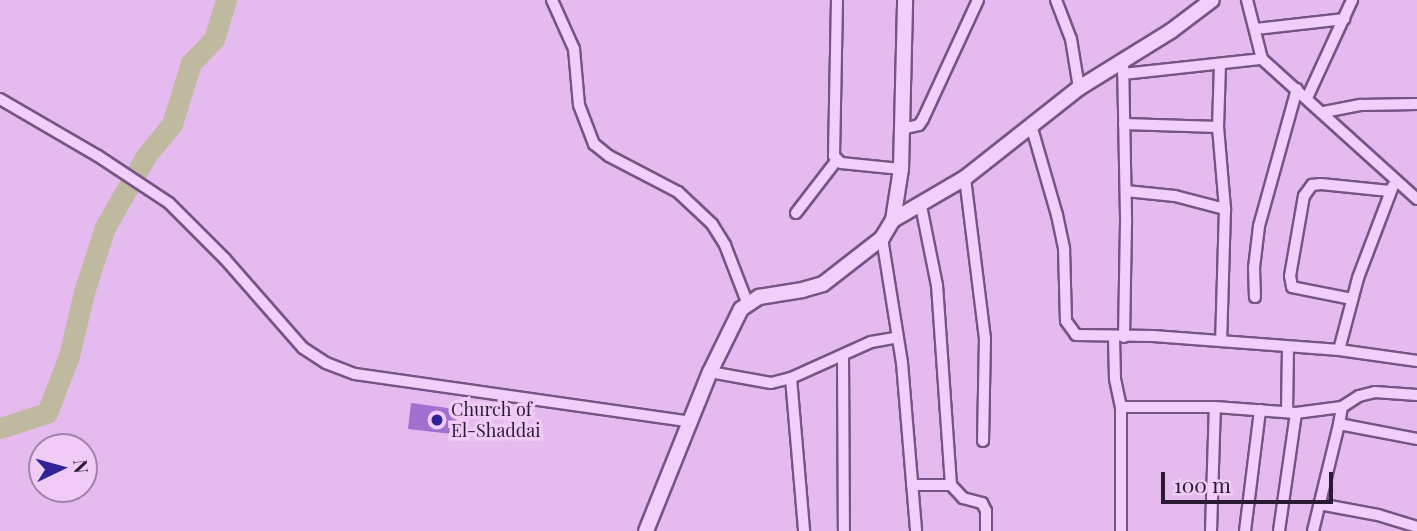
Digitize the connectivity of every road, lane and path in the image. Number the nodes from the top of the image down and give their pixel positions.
1 (552, 0) edge
2 (837, 0) edge
3 (905, 0) edge
4 (978, 0) edge
5 (1056, 0) edge
6 (1212, 0) edge
7 (1247, 0) edge
8 (1352, 0) edge
9 (1344, 19) junction
10 (1256, 29) junction
11 (1262, 59) junction
12 (1220, 64) junction
13 (1123, 67) junction
14 (1079, 88) junction
15 (1297, 89) junction
16 (1307, 98) junction
17 (2, 103) edge
18 (1417, 104) edge
19 (1324, 112) junction
20 (1124, 124) junction
21 (1031, 125) junction
22 (1218, 127) junction
23 (902, 129) junction
24 (836, 161) junction
25 (901, 169) junction
26 (965, 178) junction
27 (1393, 186) junction
28 (1126, 191) junction
29 (1417, 200) edge
30 (921, 206) junction
31 (1225, 209) junction
32 (796, 213) dead end
33 (893, 220) junction
34 (882, 238) junction
35 (1255, 297) dead end
36 (1352, 299) junction
37 (747, 302) junction
38 (898, 337) junction
39 (1119, 338) junction
40 (1221, 341) junction
41 (1288, 348) junction
42 (1339, 350) junction
43 (843, 356) junction
44 (1417, 361) edge
45 (710, 372) junction
46 (791, 379) junction
47 (1417, 396) edge
48 (1121, 407) junction
49 (1215, 407) junction
50 (1342, 407) junction
51 (1260, 410) junction
52 (1291, 412) junction
53 (692, 422) junction
54 (1339, 424) junction
55 (1417, 439) edge
56 (983, 441) dead end
57 (912, 485) junction
58 (951, 485) junction
59 (1320, 503) junction
60 (1417, 527) edge
61 (646, 531) edge
62 (804, 531) edge
63 (844, 531) edge
64 (916, 531) edge
65 (986, 531) edge
66 (1121, 531) edge
67 (1211, 531) edge
68 (1245, 531) edge
69 (1279, 531) edge
70 (1313, 531) edge

1 - 37 street
2 - 24 street
3 - 23 street
4 - 23 street
5 - 14 street
6 - 13 street
7 - 10 street
8 - 9 street
9 - 10 street
9 - 16 street
10 - 11 street
11 - 12 street
11 - 15 street
12 - 13 street
12 - 22 street
13 - 14 street
13 - 20 street
14 - 21 street
15 - 16 street
15 - 35 street
16 - 19 street
17 - 53 street
18 - 19 street
19 - 27 street
20 - 22 street
20 - 28 street
21 - 26 street
21 - 39 street
22 - 31 street
23 - 25 street
24 - 25 street
24 - 32 street
25 - 33 street
26 - 30 street
26 - 56 street
27 - 29 street
27 - 36 street
27 - 36 street
28 - 31 street
28 - 39 street
30 - 33 street
30 - 58 street
31 - 40 street
33 - 34 street
34 - 37 street
34 - 38 street
36 - 42 street
37 - 45 street
38 - 43 street
38 - 57 street
39 - 40 street
39 - 48 street
40 - 41 street
41 - 42 street
41 - 52 street
42 - 44 street
43 - 46 street
43 - 63 street
45 - 46 street
45 - 53 street
46 - 62 street
47 - 50 street
48 - 49 street
48 - 66 street
49 - 51 street
49 - 67 street
50 - 52 street
50 - 54 street
51 - 52 street
51 - 68 street
52 - 69 street
53 - 61 street
54 - 55 street
54 - 59 street
57 - 58 street
57 - 64 street
58 - 65 street
59 - 60 street
59 - 70 street

